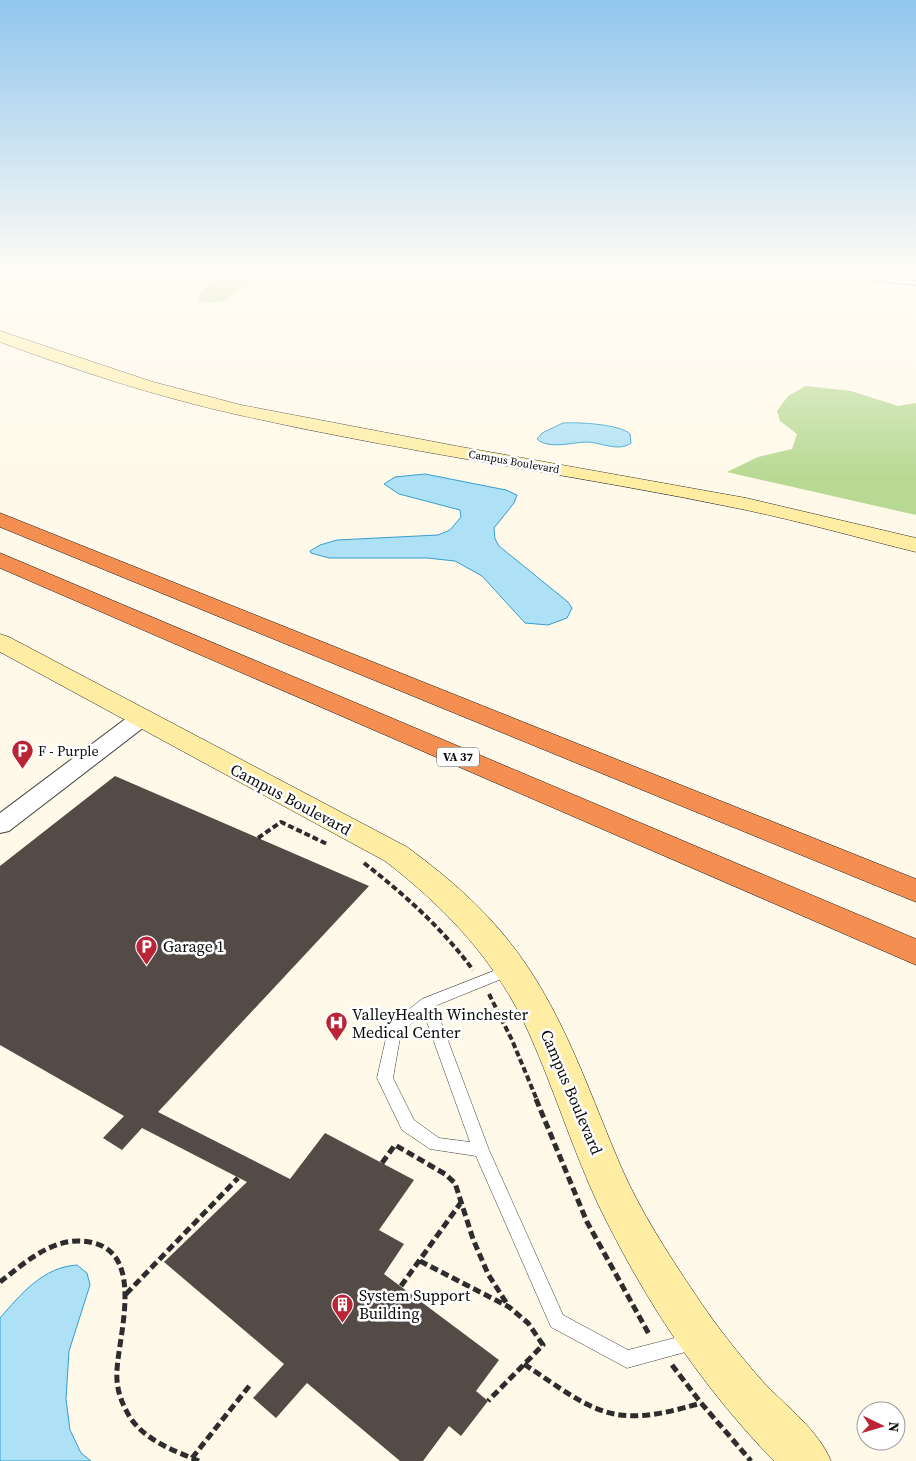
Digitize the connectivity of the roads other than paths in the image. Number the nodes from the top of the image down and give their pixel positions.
1 (14, 341) edge
2 (0, 519) edge
3 (916, 544) edge
4 (0, 560) edge
5 (0, 642) edge
6 (140, 719) junction
7 (0, 825) edge
8 (916, 891) edge
9 (916, 953) edge
10 (496, 975) junction
11 (427, 1003) junction
12 (482, 1150) junction
13 (701, 1340) junction
14 (807, 1461) edge

1 - 3 street, Campus Boulevard
2 - 8 highway
4 - 9 highway, VA 37
5 - 6 street, Campus Boulevard
6 - 7 street
6 - 10 street, Campus Boulevard
10 - 11 lane
10 - 13 street, Campus Boulevard
11 - 12 lane
11 - 12 lane
12 - 13 lane
13 - 14 street, Campus Boulevard

